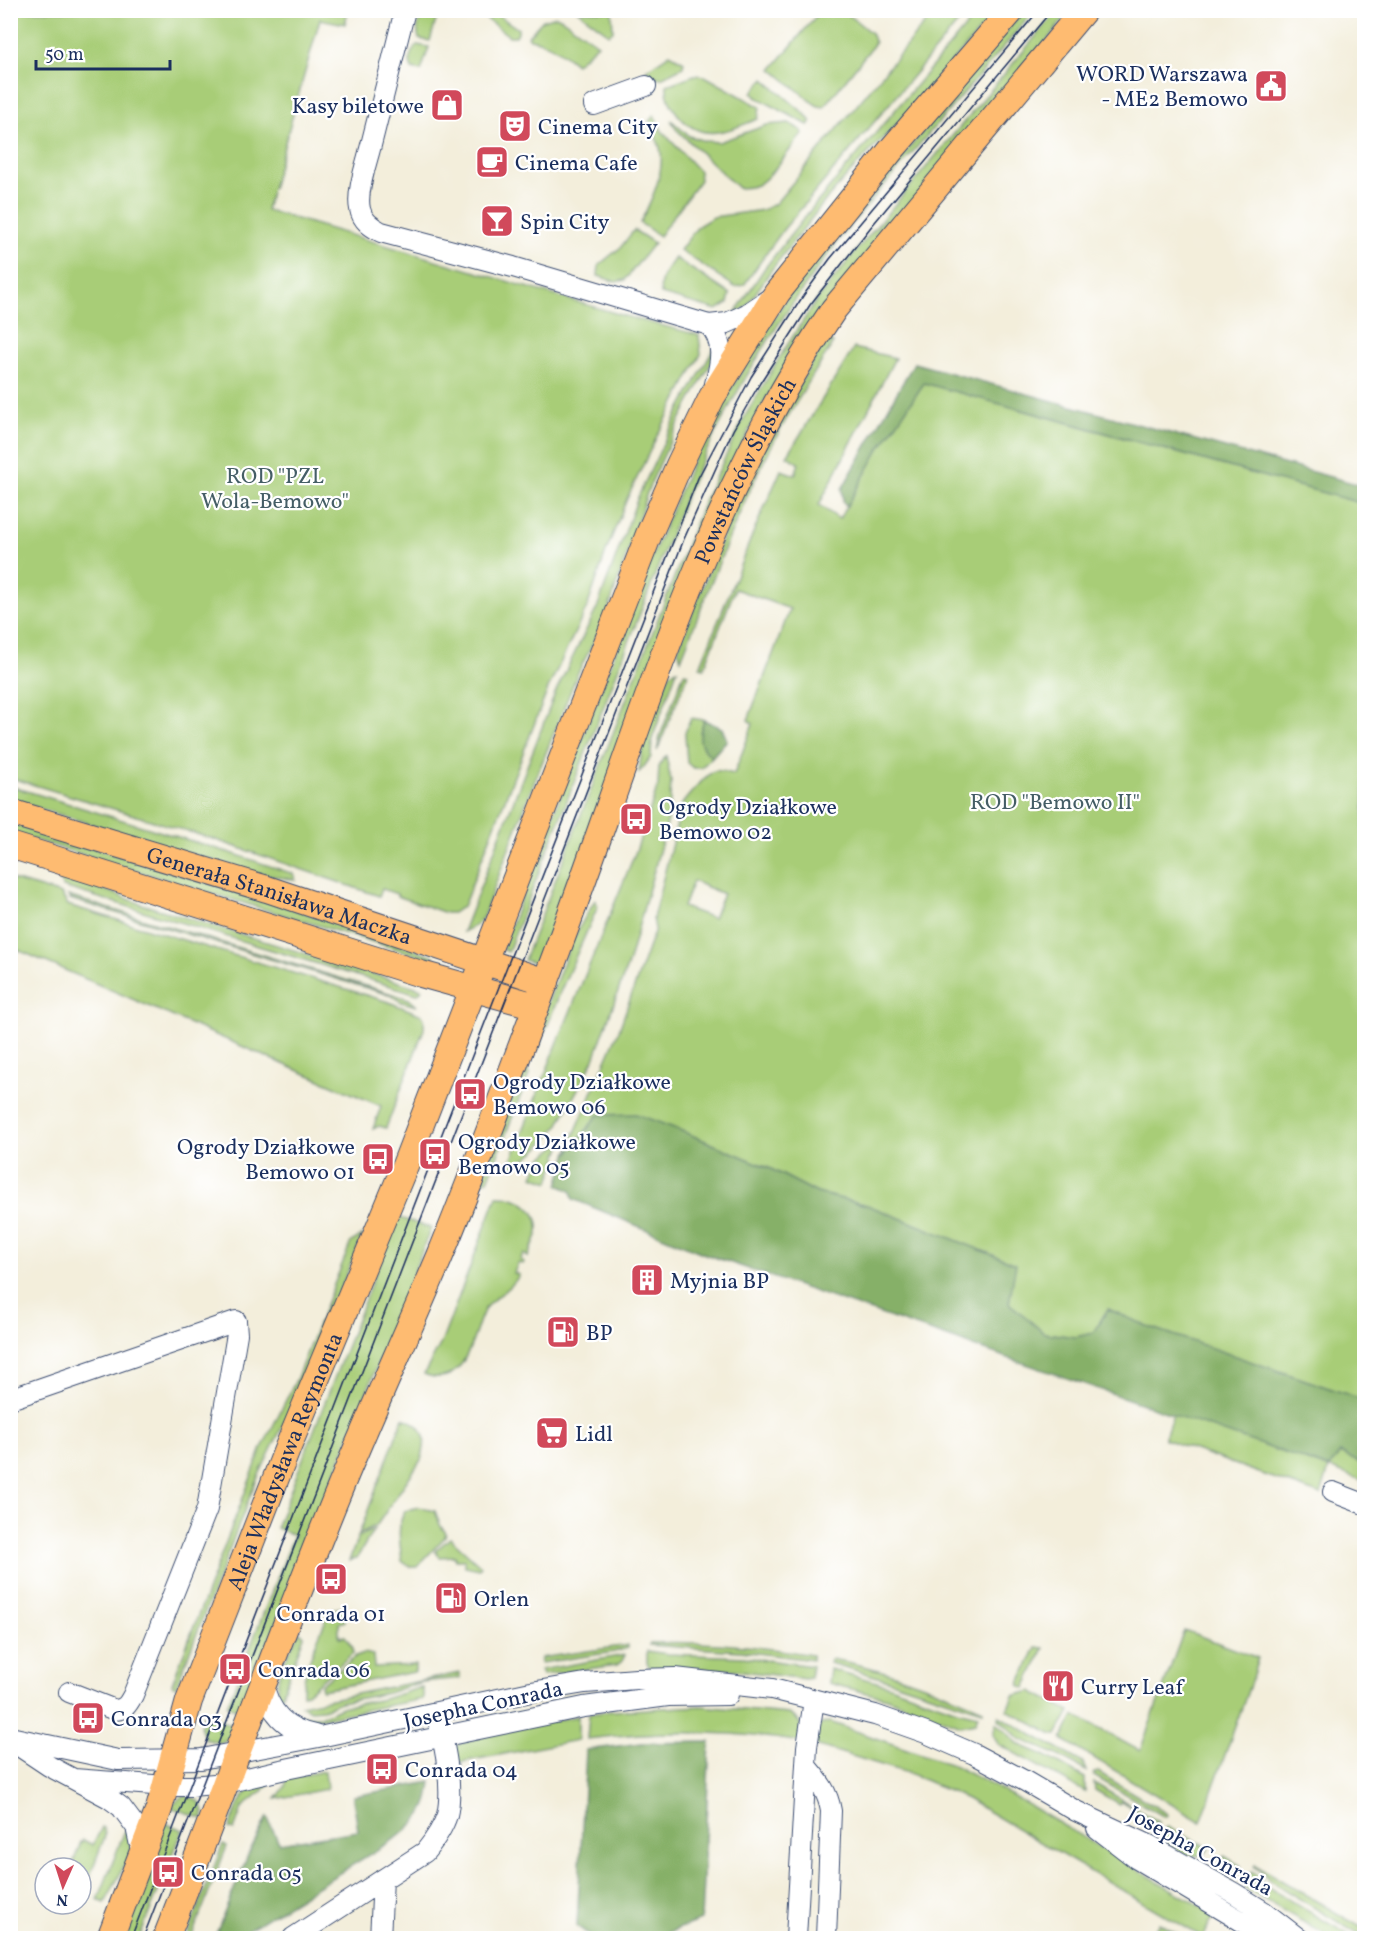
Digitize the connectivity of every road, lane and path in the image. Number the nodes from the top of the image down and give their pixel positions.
1 (405, 10) edge
2 (1012, 10) edge
3 (1084, 10) edge
4 (646, 86) dead end
5 (594, 105) dead end
6 (777, 293) junction
7 (709, 325) junction
8 (712, 397) junction
9 (10, 812) edge
10 (10, 844) edge
11 (485, 961) junction
12 (546, 982) junction
13 (474, 988) junction
14 (536, 1006) junction
15 (10, 1400) edge
16 (1333, 1492) dead end
17 (1365, 1504) edge
18 (263, 1682) junction
19 (69, 1692) dead end
20 (814, 1700) junction
21 (435, 1712) junction
22 (324, 1736) junction
23 (442, 1737) junction
24 (10, 1739) edge
25 (237, 1752) junction
26 (173, 1760) junction
27 (806, 1766) junction
28 (74, 1779) junction
29 (226, 1783) junction
30 (166, 1786) junction
31 (1076, 1811) junction
32 (142, 1855) junction
33 (383, 1879) junction
34 (110, 1938) edge
35 (166, 1938) edge
36 (293, 1938) edge
37 (380, 1938) edge
38 (796, 1938) edge
39 (826, 1938) edge
40 (1279, 1938) edge
41 (1298, 1938) edge

1 - 7 street
2 - 6 main road
3 - 12 main road, Powstańców Śląskich
4 - 5 street
6 - 7 street
6 - 8 main road
7 - 8 street
8 - 11 main road
9 - 11 main road, Generała Stanisława Maczka
10 - 13 main road, Generała Stanisława Maczka
11 - 12 main road, Generała Stanisława Maczka
11 - 13 main road
12 - 14 main road, Powstańców Śląskich
13 - 14 main road, Generała Stanisława Maczka
13 - 26 main road, Aleja Władysława Reymonta
14 - 18 main road
15 - 19 street
16 - 17 street
18 - 22 street
18 - 25 main road
20 - 21 street, Josepha Conrada
20 - 23 street, Josepha Conrada
20 - 27 street
20 - 31 street, Josepha Conrada
21 - 22 street, Josepha Conrada
21 - 23 street
22 - 25 street, Josepha Conrada
23 - 29 street, Josepha Conrada
23 - 33 street
24 - 26 street, Josepha Conrada
24 - 28 street
25 - 26 street, Josepha Conrada
25 - 29 main road
26 - 30 main road, Aleja Władysława Reymonta
27 - 38 street
27 - 39 street
28 - 30 street, Josepha Conrada
28 - 32 street
29 - 30 street, Josepha Conrada
29 - 35 main road
30 - 32 main road, Aleja Władysława Reymonta
31 - 40 street, Josepha Conrada
31 - 41 street, Josepha Conrada
32 - 34 main road, Aleja Władysława Reymonta
33 - 36 street
33 - 37 street

